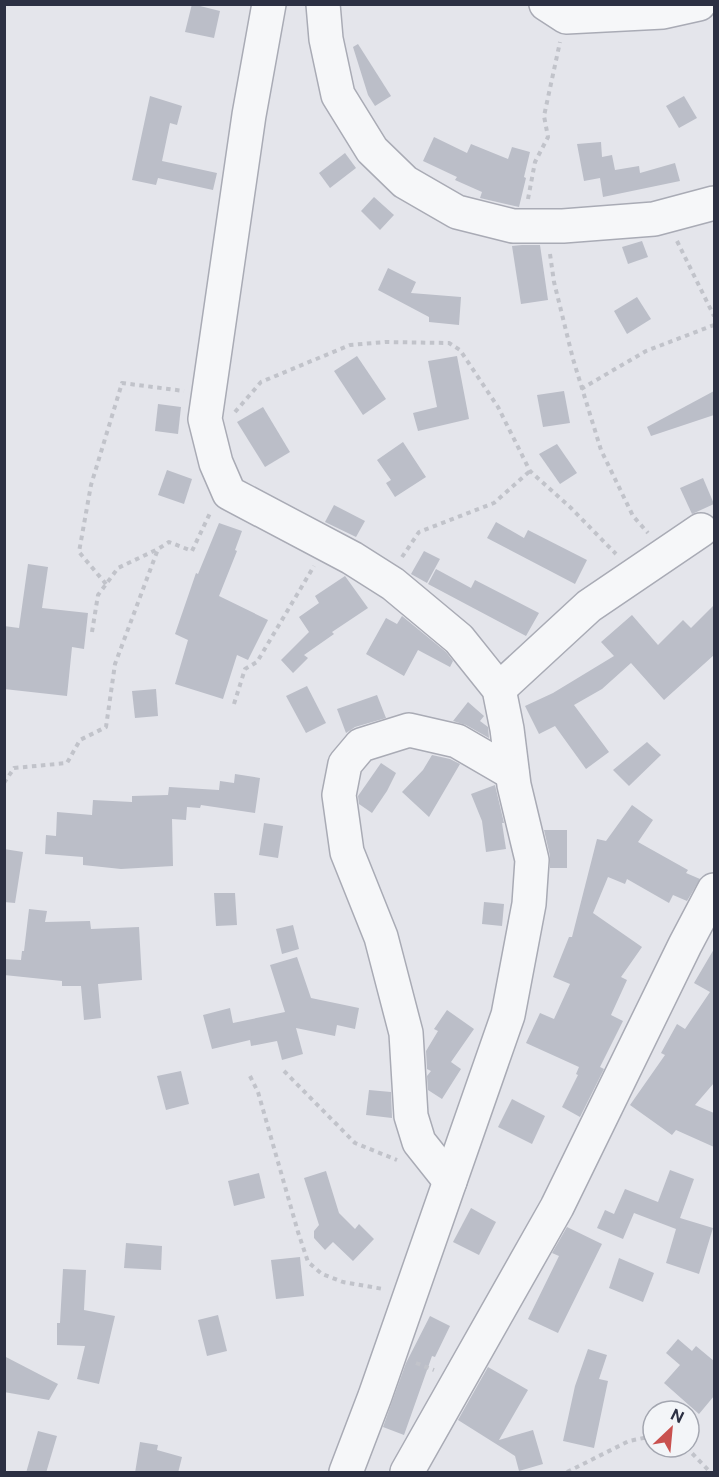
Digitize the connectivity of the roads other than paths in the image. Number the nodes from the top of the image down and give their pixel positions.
1 (268, 4) edge
2 (323, 4) edge
3 (699, 4) edge
4 (556, 11) edge
5 (714, 203) edge
6 (701, 530) dead end
7 (499, 689) junction
8 (512, 773) junction
9 (714, 890) edge
10 (450, 1181) junction
11 (346, 1473) edge
12 (407, 1473) edge

1 - 7 street
2 - 5 street
3 - 4 street
6 - 7 street
7 - 8 street
8 - 10 street
8 - 10 street
9 - 12 street
10 - 11 street

